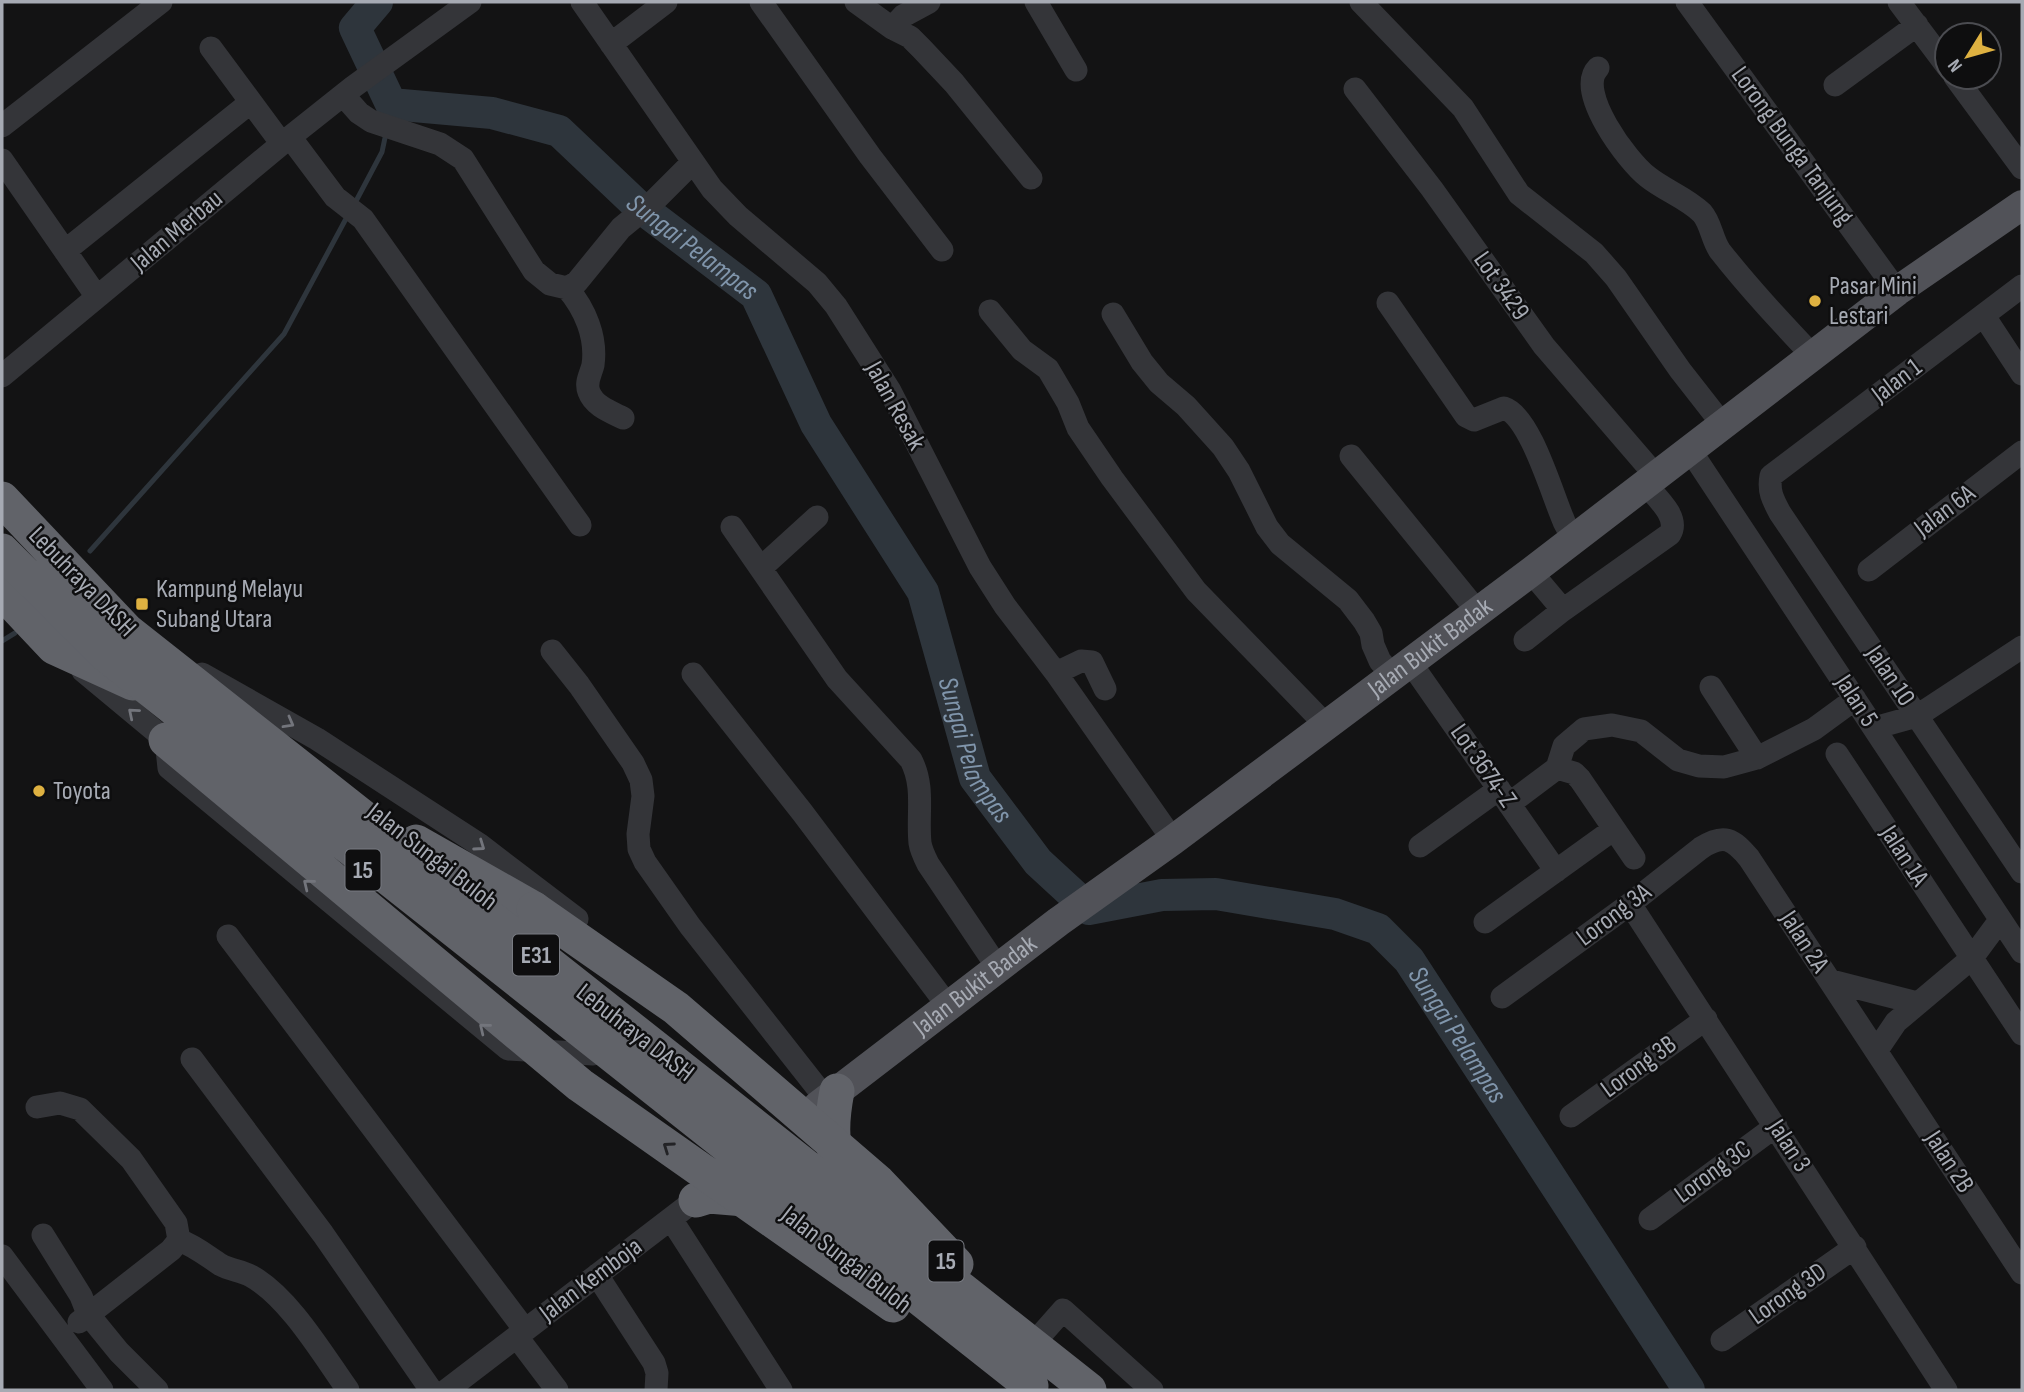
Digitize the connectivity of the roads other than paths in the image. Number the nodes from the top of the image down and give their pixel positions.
1 (161, 2) edge
2 (470, 2) edge
3 (582, 2) edge
4 (666, 2) edge
5 (761, 2) edge
6 (856, 2) edge
7 (929, 2) edge
8 (1036, 2) edge
9 (1361, 2) edge
10 (1687, 2) edge
11 (1899, 2) edge
12 (1917, 25) junction
13 (892, 28) junction
14 (611, 44) junction
15 (1933, 47) edge
16 (211, 48) dead end
17 (1598, 68) dead end
18 (1076, 70) dead end
19 (1835, 85) dead end
20 (1355, 89) dead end
21 (348, 91) junction
22 (1965, 91) edge
23 (251, 102) junction
24 (2, 126) edge
25 (286, 140) junction
26 (2, 160) edge
27 (693, 162) junction
28 (2022, 168) edge
29 (1031, 178) dead end
30 (2022, 205) edge
31 (942, 250) dead end
32 (65, 251) junction
33 (2022, 286) edge
34 (567, 288) junction
35 (1897, 291) junction
36 (97, 297) junction
37 (1388, 303) dead end
38 (990, 311) dead end
39 (1113, 314) dead end
40 (1984, 316) junction
41 (1813, 356) junction
42 (2022, 374) edge
43 (2, 376) edge
44 (623, 418) dead end
45 (1723, 425) junction
46 (1690, 450) junction
47 (2022, 452) edge
48 (1351, 456) dead end
49 (1771, 476) joint
50 (1650, 480) junction
51 (2, 488) edge
52 (2, 499) edge
53 (817, 517) dead end
54 (580, 526) dead end
55 (732, 527) dead end
56 (1575, 538) junction
57 (2, 551) edge
58 (2, 565) edge
59 (761, 568) junction
60 (1869, 569) dead end
61 (1531, 572) junction
62 (2, 592) edge
63 (1563, 610) junction
64 (1478, 612) junction
65 (1525, 640) dead end
66 (2022, 647) edge
67 (54, 648) junction
68 (552, 651) dead end
69 (165, 653) junction
70 (1401, 668) junction
71 (1056, 673) junction
72 (694, 674) dead end
73 (133, 683) junction
74 (1711, 687) dead end
75 (1105, 689) dead end
76 (1855, 699) junction
77 (1917, 716) junction
78 (1325, 724) junction
79 (1874, 728) junction
80 (166, 740) junction
81 (1837, 754) dead end
82 (1757, 758) junction
83 (1557, 768) junction
84 (1504, 797) junction
85 (1614, 829) junction
86 (1727, 839) joint
87 (1172, 840) junction
88 (416, 842) junction
89 (1420, 846) dead end
90 (1634, 858) dead end
91 (1556, 871) junction
92 (2022, 872) edge
93 (1630, 904) junction
94 (2000, 920) junction
95 (1485, 922) dead end
96 (228, 936) dead end
97 (2022, 952) edge
98 (1972, 958) junction
99 (998, 968) junction
100 (1831, 981) junction
101 (1502, 997) dead end
102 (1917, 1003) junction
103 (948, 1006) junction
104 (1706, 1019) junction
105 (2022, 1034) edge
106 (1877, 1050) junction
107 (593, 1054) junction
108 (192, 1059) dead end
109 (827, 1099) junction
110 (37, 1107) dead end
111 (1571, 1116) dead end
112 (1776, 1126) junction
113 (785, 1132) junction
114 (734, 1170) junction
115 (844, 1179) junction
116 (780, 1208) junction
117 (683, 1209) junction
118 (1650, 1219) dead end
119 (43, 1236) dead end
120 (179, 1240) junction
121 (1855, 1247) junction
122 (3, 1261) edge
123 (2022, 1273) edge
124 (597, 1275) junction
125 (88, 1314) junction
126 (521, 1334) junction
127 (62, 1336) junction
128 (1722, 1340) dead end
129 (1034, 1372) edge
130 (446, 1389) edge
131 (102, 1390) edge
132 (157, 1390) edge
133 (348, 1390) edge
134 (557, 1390) edge
135 (656, 1390) edge
136 (781, 1390) edge
137 (1089, 1390) edge
138 (1108, 1390) edge
139 (1152, 1390) edge
140 (1946, 1390) edge

1 - 24 street
2 - 21 street, Jalan Merbau
3 - 14 street, Jalan Resak
4 - 14 street
5 - 31 street
6 - 13 street
7 - 13 street
8 - 18 street
9 - 45 street
10 - 35 street, Lorong Bunga Tanjung
11 - 12 street
12 - 15 street
12 - 19 street
13 - 29 street
14 - 27 street, Jalan Resak
16 - 23 street
17 - 41 street
20 - 50 street, Lot 3429
21 - 25 street, Jalan Merbau
21 - 34 street
22 - 28 street
23 - 25 street
23 - 32 street
25 - 36 street, Jalan Merbau
25 - 54 street
26 - 32 street
27 - 34 street
27 - 71 street, Jalan Resak
30 - 35 main road, Jalan Bukit Badak
32 - 36 street
33 - 40 street, Jalan 1
34 - 44 street
35 - 41 main road, Jalan Bukit Badak
36 - 43 street, Jalan Merbau
37 - 56 street
38 - 78 street
39 - 70 street, Lot 3674-Z
40 - 42 street
40 - 49 street, Jalan 1
41 - 45 main road, Jalan Bukit Badak
45 - 46 main road, Jalan Bukit Badak
46 - 50 main road, Jalan Bukit Badak
46 - 76 street, Jalan 5
47 - 60 street, Jalan 6A
48 - 64 street
49 - 77 street, Jalan 10
50 - 56 main road, Jalan Bukit Badak
50 - 63 street, Lot 3429
51 - 69 highway, Jalan Sungai Buloh / 15
52 - 129 highway, Lebuhraya DASH / E31, bridge
53 - 59 street
55 - 59 street
56 - 61 main road, Jalan Bukit Badak
57 - 129 highway, Lebuhraya DASH / E31, bridge
58 - 73 highway, Jalan Sungai Buloh / 15
59 - 99 street
61 - 63 street
61 - 64 main road, Jalan Bukit Badak
62 - 67 highway, 15
63 - 65 street, Lot 3429
64 - 70 main road, Jalan Bukit Badak
66 - 77 street
67 - 73 highway, 15
80 -> 67 street
68 - 109 street
69 - 88 highway, Jalan Sungai Buloh / 15
69 -> 109 street
70 - 78 main road, Jalan Bukit Badak
70 - 84 street, Lot 3674-Z
71 - 75 street
71 - 87 street, Jalan Resak
72 - 103 street
73 - 107 highway, Jalan Sungai Buloh / 15
74 - 82 street
76 - 79 street, Jalan 5
76 - 82 street
77 - 79 street
77 - 92 street, Jalan 10
78 - 87 main road, Jalan Bukit Badak
79 - 94 street, Jalan 5
107 -> 80 street
129 -> 80 highway, bridge
81 - 98 street, Jalan 1A
82 - 83 street
83 - 84 street
83 - 85 street
84 - 89 street
84 - 91 street, Lot 3674-Z
85 - 90 street
85 - 91 street
86 - 93 street, Lorong 3A
86 - 100 street, Jalan 2A
87 - 99 main road, Jalan Bukit Badak
88 - 113 highway, Jalan Sungai Buloh / 15
88 - 129 highway, bridge
91 - 95 street
93 - 101 street, Lorong 3A
93 - 104 street, Jalan 3
94 - 97 street, Jalan 5
94 - 98 street
96 - 126 street
98 - 102 street
98 - 105 street, Jalan 1A
99 - 103 main road, Jalan Bukit Badak
100 - 102 street
100 - 106 street, Jalan 2A
102 - 106 street
103 - 109 main road, Jalan Bukit Badak
104 - 111 street, Lorong 3B
104 - 112 street, Jalan 3
106 - 123 street, Jalan 2B
107 - 114 highway, Jalan Sungai Buloh / 15
108 - 130 street
109 - 113 main road, Jalan Bukit Badak
109 - 115 highway
110 - 120 street
112 - 118 street, Lorong 3C
112 - 121 street, Jalan 3
113 - 114 main road, Jalan Bukit Badak
113 - 115 highway, Jalan Sungai Buloh / 15
114 - 116 highway, Jalan Sungai Buloh / 15
114 - 117 street, Jalan Kemboja
115 - 129 highway, Jalan Sungai Buloh / 15
116 - 117 highway
116 - 129 highway, Jalan Sungai Buloh / 15
117 - 124 street, Jalan Kemboja
117 - 136 street
119 - 125 street
120 - 125 street
120 - 133 street
121 - 128 street, Lorong 3D
121 - 140 street, Jalan 3
122 - 127 street
124 - 126 street, Jalan Kemboja
124 - 135 street
125 - 127 street
125 - 132 street
126 - 130 street, Jalan Kemboja
126 - 134 street
127 - 131 street
129 - 137 highway, Lebuhraya DASH / E31, bridge
129 - 138 highway, Jalan Sungai Buloh / 15
129 - 139 street

